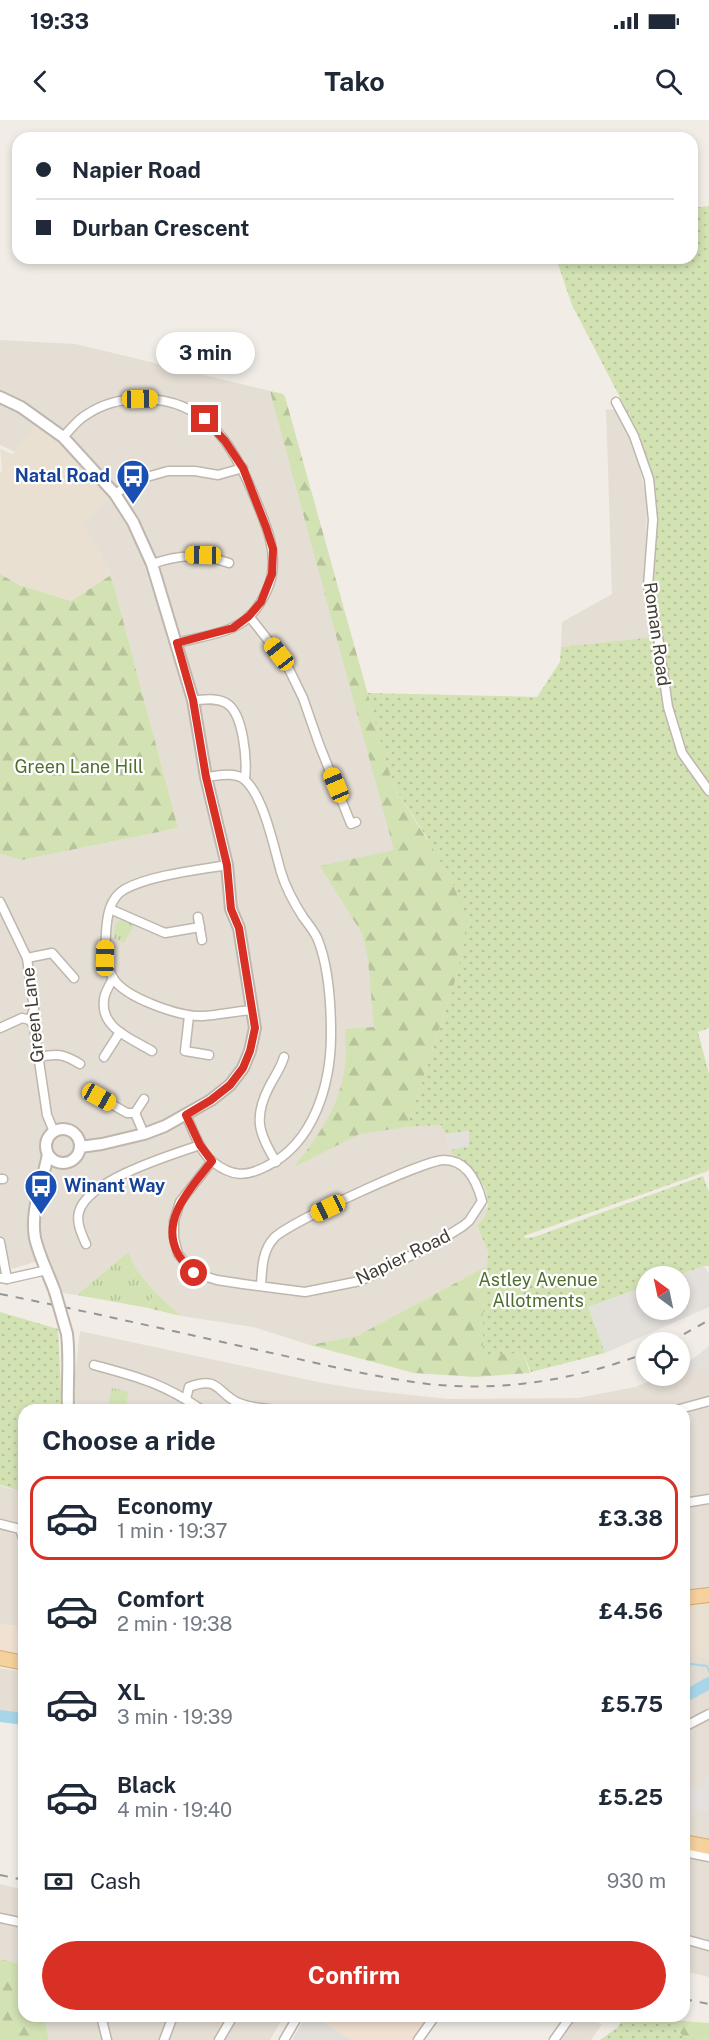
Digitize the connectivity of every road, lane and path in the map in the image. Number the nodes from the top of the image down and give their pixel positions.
1 (0, 397) edge
2 (616, 402) dead end
3 (63, 437) junction
4 (243, 468) junction
5 (115, 494) junction
6 (229, 563) dead end
7 (152, 564) junction
8 (249, 616) junction
9 (177, 643) junction
10 (193, 700) junction
11 (206, 777) junction
12 (244, 779) junction
13 (709, 791) edge
14 (356, 822) dead end
15 (227, 865) junction
16 (0, 902) edge
17 (110, 909) junction
18 (198, 917) dead end
19 (200, 927) junction
20 (202, 940) dead end
21 (27, 958) junction
22 (74, 978) dead end
23 (113, 978) junction
24 (253, 1010) junction
25 (189, 1016) junction
26 (30, 1020) junction
27 (0, 1028) edge
28 (120, 1032) junction
29 (152, 1051) dead end
30 (209, 1055) dead end
31 (37, 1057) junction
32 (104, 1057) dead end
33 (284, 1057) dead end
34 (80, 1064) dead end
35 (99, 1097) dead end
36 (144, 1099) dead end
37 (135, 1113) junction
38 (186, 1115) junction
39 (54, 1132) junction
40 (144, 1134) junction
41 (200, 1145) junction
42 (80, 1147) junction
43 (48, 1154) junction
44 (212, 1161) junction
45 (58, 1162) junction
46 (276, 1162) junction
47 (44, 1178) junction
48 (0, 1242) edge
49 (86, 1244) dead end
50 (42, 1257) junction
51 (47, 1270) junction
52 (31, 1274) junction
53 (4, 1279) edge
54 (261, 1286) junction
55 (94, 1365) dead end
56 (186, 1399) junction
57 (709, 1401) edge
58 (68, 1404) edge
59 (193, 1404) edge
60 (241, 1404) edge
61 (690, 1406) edge
62 (709, 1499) edge
63 (690, 1502) edge
64 (0, 1524) edge
65 (18, 1528) edge
66 (709, 1595) edge
67 (690, 1597) edge
68 (0, 1658) edge
69 (18, 1662) edge
70 (709, 1714) edge
71 (690, 1724) edge
72 (690, 1843) edge
73 (709, 1847) edge
74 (690, 1853) edge
75 (709, 1857) edge
76 (0, 1918) edge
77 (18, 1922) edge
78 (690, 1941) edge
79 (709, 1946) edge
80 (102, 2022) edge
81 (171, 2022) edge
82 (230, 2022) edge
83 (294, 2022) edge
84 (431, 2022) edge
85 (567, 2022) edge
86 (107, 2040) edge
87 (164, 2040) edge
88 (219, 2040) edge
89 (284, 2040) edge
90 (418, 2040) edge
91 (554, 2040) edge

1 - 3 street
2 - 13 street, Roman Road
3 - 4 street
3 - 5 street
4 - 5 street
4 - 8 street
5 - 7 street
6 - 7 street
7 - 9 street
8 - 9 street
8 - 14 street
9 - 10 street
10 - 11 street
10 - 12 street
11 - 12 street
11 - 15 street
12 - 46 street
15 - 17 street
15 - 24 street
16 - 21 street, Green Lane
17 - 19 street
17 - 23 street
18 - 19 street
19 - 20 street
21 - 22 street
21 - 26 street, Green Lane
23 - 25 street
23 - 28 street
24 - 25 street
24 - 38 street
25 - 30 street
26 - 27 street
26 - 31 street, Green Lane
28 - 29 street
28 - 32 street
31 - 34 street
31 - 39 street, Green Lane
33 - 46 street
35 - 37 street
36 - 37 street
37 - 40 street
38 - 40 street
38 - 41 street
39 - 42 street
39 - 43 street
40 - 42 street
41 - 44 street
41 - 49 street
42 - 45 street
43 - 45 street
43 - 47 street
44 - 46 street
44 - 54 street, Napier Road
45 - 47 street
47 - 50 street
48 - 53 street
50 - 51 street
50 - 52 street
51 - 52 street
51 - 58 street, bridge
52 - 53 street
54 - 54 street, Napier Road
55 - 56 street
56 - 59 street
56 - 60 street
57 - 61 street
62 - 63 street
64 - 65 street
66 - 67 main road
68 - 69 main road
70 - 71 street
72 - 73 main road
74 - 75 street
76 - 77 street
78 - 79 street
80 - 86 street
81 - 87 street
82 - 88 street
83 - 89 street
84 - 90 street
85 - 91 street

